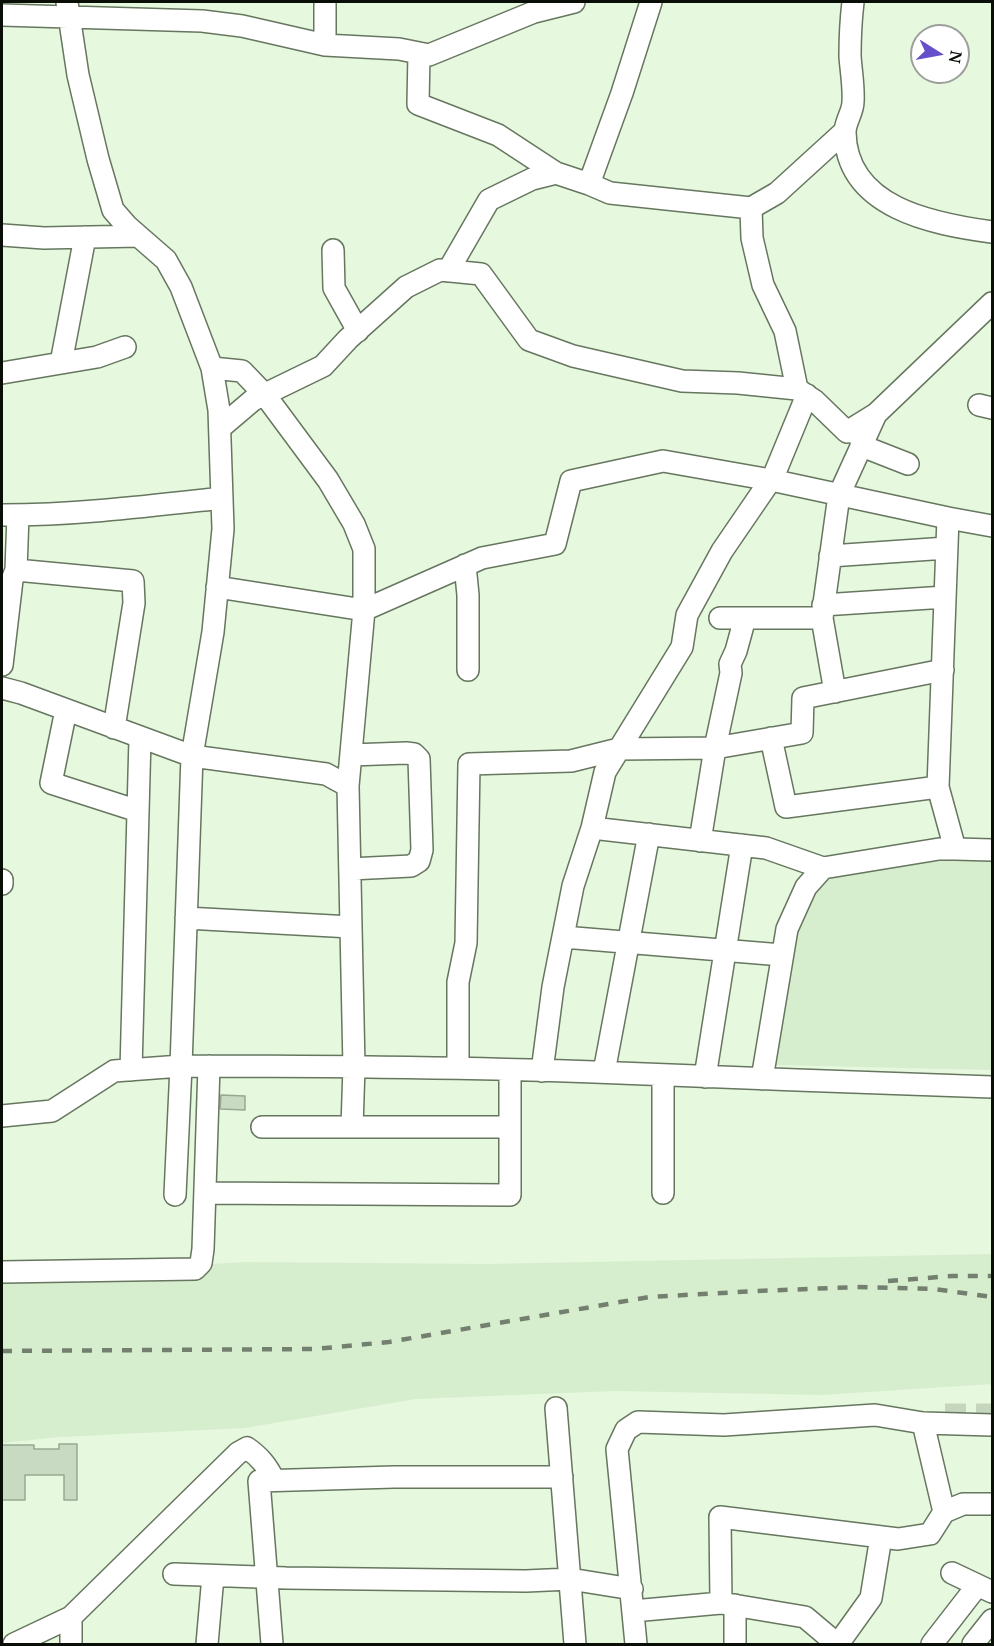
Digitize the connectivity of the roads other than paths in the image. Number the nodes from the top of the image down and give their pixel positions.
1 (325, 2) edge
2 (574, 2) edge
3 (651, 2) edge
4 (853, 2) edge
5 (68, 9) edge
6 (2, 15) edge
7 (325, 45) junction
8 (419, 53) junction
9 (845, 131) junction
10 (556, 173) junction
11 (589, 184) junction
12 (751, 208) junction
13 (993, 232) edge
14 (2, 236) edge
15 (138, 236) junction
16 (85, 237) junction
17 (333, 250) dead end
18 (448, 271) junction
19 (993, 303) edge
20 (358, 331) junction
21 (125, 347) dead end
22 (61, 363) junction
23 (212, 368) junction
24 (2, 373) edge
25 (802, 392) junction
26 (265, 395) junction
27 (220, 428) junction
28 (860, 436) junction
29 (908, 464) dead end
30 (771, 480) junction
31 (839, 495) junction
32 (222, 498) junction
33 (10, 515) edge
34 (948, 518) junction
35 (993, 526) edge
36 (947, 548) junction
37 (830, 556) junction
38 (465, 565) junction
39 (16, 570) junction
40 (217, 587) junction
41 (945, 597) junction
42 (363, 610) junction
43 (822, 611) junction
44 (720, 618) dead end
45 (745, 618) junction
46 (2, 665) edge
47 (468, 670) dead end
48 (943, 670) junction
49 (2, 688) edge
50 (835, 692) junction
51 (66, 710) junction
52 (114, 728) junction
53 (140, 738) junction
54 (771, 738) junction
55 (715, 748) junction
56 (619, 749) junction
57 (351, 755) junction
58 (192, 756) junction
59 (348, 786) junction
60 (938, 787) junction
61 (138, 811) junction
62 (592, 828) junction
63 (649, 834) junction
64 (700, 840) junction
65 (742, 845) junction
66 (955, 849) junction
67 (993, 850) edge
68 (823, 868) junction
69 (350, 869) junction
70 (186, 918) junction
71 (351, 927) junction
72 (563, 937) junction
73 (628, 942) junction
74 (725, 950) junction
75 (782, 955) junction
76 (181, 1065) junction
77 (209, 1066) junction
78 (354, 1067) junction
79 (458, 1068) junction
80 (131, 1070) junction
81 (510, 1070) junction
82 (542, 1071) junction
83 (604, 1072) junction
84 (663, 1075) junction
85 (705, 1077) junction
86 (762, 1079) junction
87 (993, 1087) edge
88 (2, 1116) edge
89 (262, 1127) dead end
90 (352, 1127) junction
91 (508, 1127) junction
92 (205, 1193) junction
93 (663, 1193) dead end
94 (175, 1195) dead end
95 (2, 1272) edge
96 (556, 1408) dead end
97 (923, 1423) junction
98 (993, 1425) edge
99 (562, 1477) junction
100 (274, 1480) junction
101 (993, 1504) edge
102 (944, 1512) junction
103 (880, 1537) junction
104 (952, 1573) dead end
105 (174, 1574) dead end
106 (213, 1576) junction
107 (267, 1577) junction
108 (570, 1579) junction
109 (632, 1589) junction
110 (985, 1589) edge
111 (728, 1604) junction
112 (633, 1611) junction
113 (71, 1617) junction
114 (993, 1620) edge
115 (817, 1637) edge
116 (993, 1639) edge
117 (2, 1640) edge
118 (4, 1644) edge
119 (14, 1644) edge
120 (70, 1644) edge
121 (207, 1644) edge
122 (272, 1644) edge
123 (576, 1644) edge
124 (636, 1644) edge
125 (735, 1644) edge
126 (837, 1644) edge
127 (932, 1644) edge
128 (973, 1644) edge
129 (988, 1644) edge

1 - 7 street
2 - 8 street
3 - 11 street
4 - 9 street
5 - 6 street
5 - 7 street
5 - 15 street
7 - 8 street
8 - 10 street
9 - 12 street
9 - 13 street
10 - 11 street
10 - 18 street
11 - 12 street
12 - 25 street
14 - 16 street
15 - 16 street
15 - 23 street
16 - 22 street
17 - 20 street
18 - 20 street
18 - 25 street
19 - 28 street
20 - 26 street
21 - 22 street
22 - 24 street
23 - 26 street
23 - 27 street
25 - 28 street
25 - 30 street
26 - 27 street
26 - 42 street
27 - 32 street
28 - 29 street
28 - 31 street
30 - 31 street
30 - 38 street
30 - 56 street
31 - 34 street
31 - 37 street
32 - 33 street
32 - 40 street
33 - 39 street
34 - 35 street
34 - 36 street
36 - 37 street
36 - 41 street
37 - 43 street
38 - 42 street
38 - 47 street
39 - 46 street
39 - 52 street
40 - 42 street
40 - 58 street
41 - 43 street
41 - 48 street
42 - 57 street
43 - 45 street
43 - 50 street
44 - 45 street
45 - 55 street
48 - 50 street
48 - 60 street
49 - 51 street
50 - 54 street
51 - 52 street
51 - 61 street
52 - 53 street
53 - 58 street
53 - 61 street
54 - 55 street
54 - 60 street
55 - 56 street
55 - 64 street
56 - 62 street
56 - 79 street
57 - 59 street
57 - 69 street
58 - 59 street
58 - 70 street
59 - 69 street
60 - 66 street
61 - 80 street
62 - 63 street
62 - 72 street
63 - 64 street
63 - 73 street
64 - 65 street
65 - 68 street
65 - 74 street
66 - 67 street
66 - 68 street
68 - 75 street
69 - 71 street
70 - 71 street
70 - 76 street
71 - 78 street
72 - 73 street
72 - 82 street
73 - 74 street
73 - 83 street
74 - 75 street
74 - 85 street
75 - 86 street
76 - 77 street
76 - 80 street
76 - 94 street
77 - 78 street
77 - 92 street
78 - 79 street
78 - 90 street
79 - 81 street
80 - 88 street
81 - 82 street
81 - 91 street
82 - 83 street
83 - 84 street
84 - 85 street
84 - 93 street
85 - 86 street
86 - 87 street
89 - 90 street
90 - 91 street
91 - 92 street
92 - 95 street
96 - 99 street
97 - 98 street
97 - 102 street
97 - 109 street
99 - 100 street
99 - 108 street
100 - 107 street
100 - 113 street
101 - 102 street
102 - 103 street
103 - 111 street
103 - 126 street
104 - 110 street
105 - 106 street
106 - 107 street
106 - 121 street
107 - 108 street
107 - 122 street
108 - 109 street
108 - 123 street
109 - 112 street
110 - 127 street
111 - 112 street
111 - 115 street
111 - 125 street
112 - 124 street
113 - 119 street
113 - 120 street
114 - 128 street
115 - 126 street
116 - 129 street
117 - 118 street

